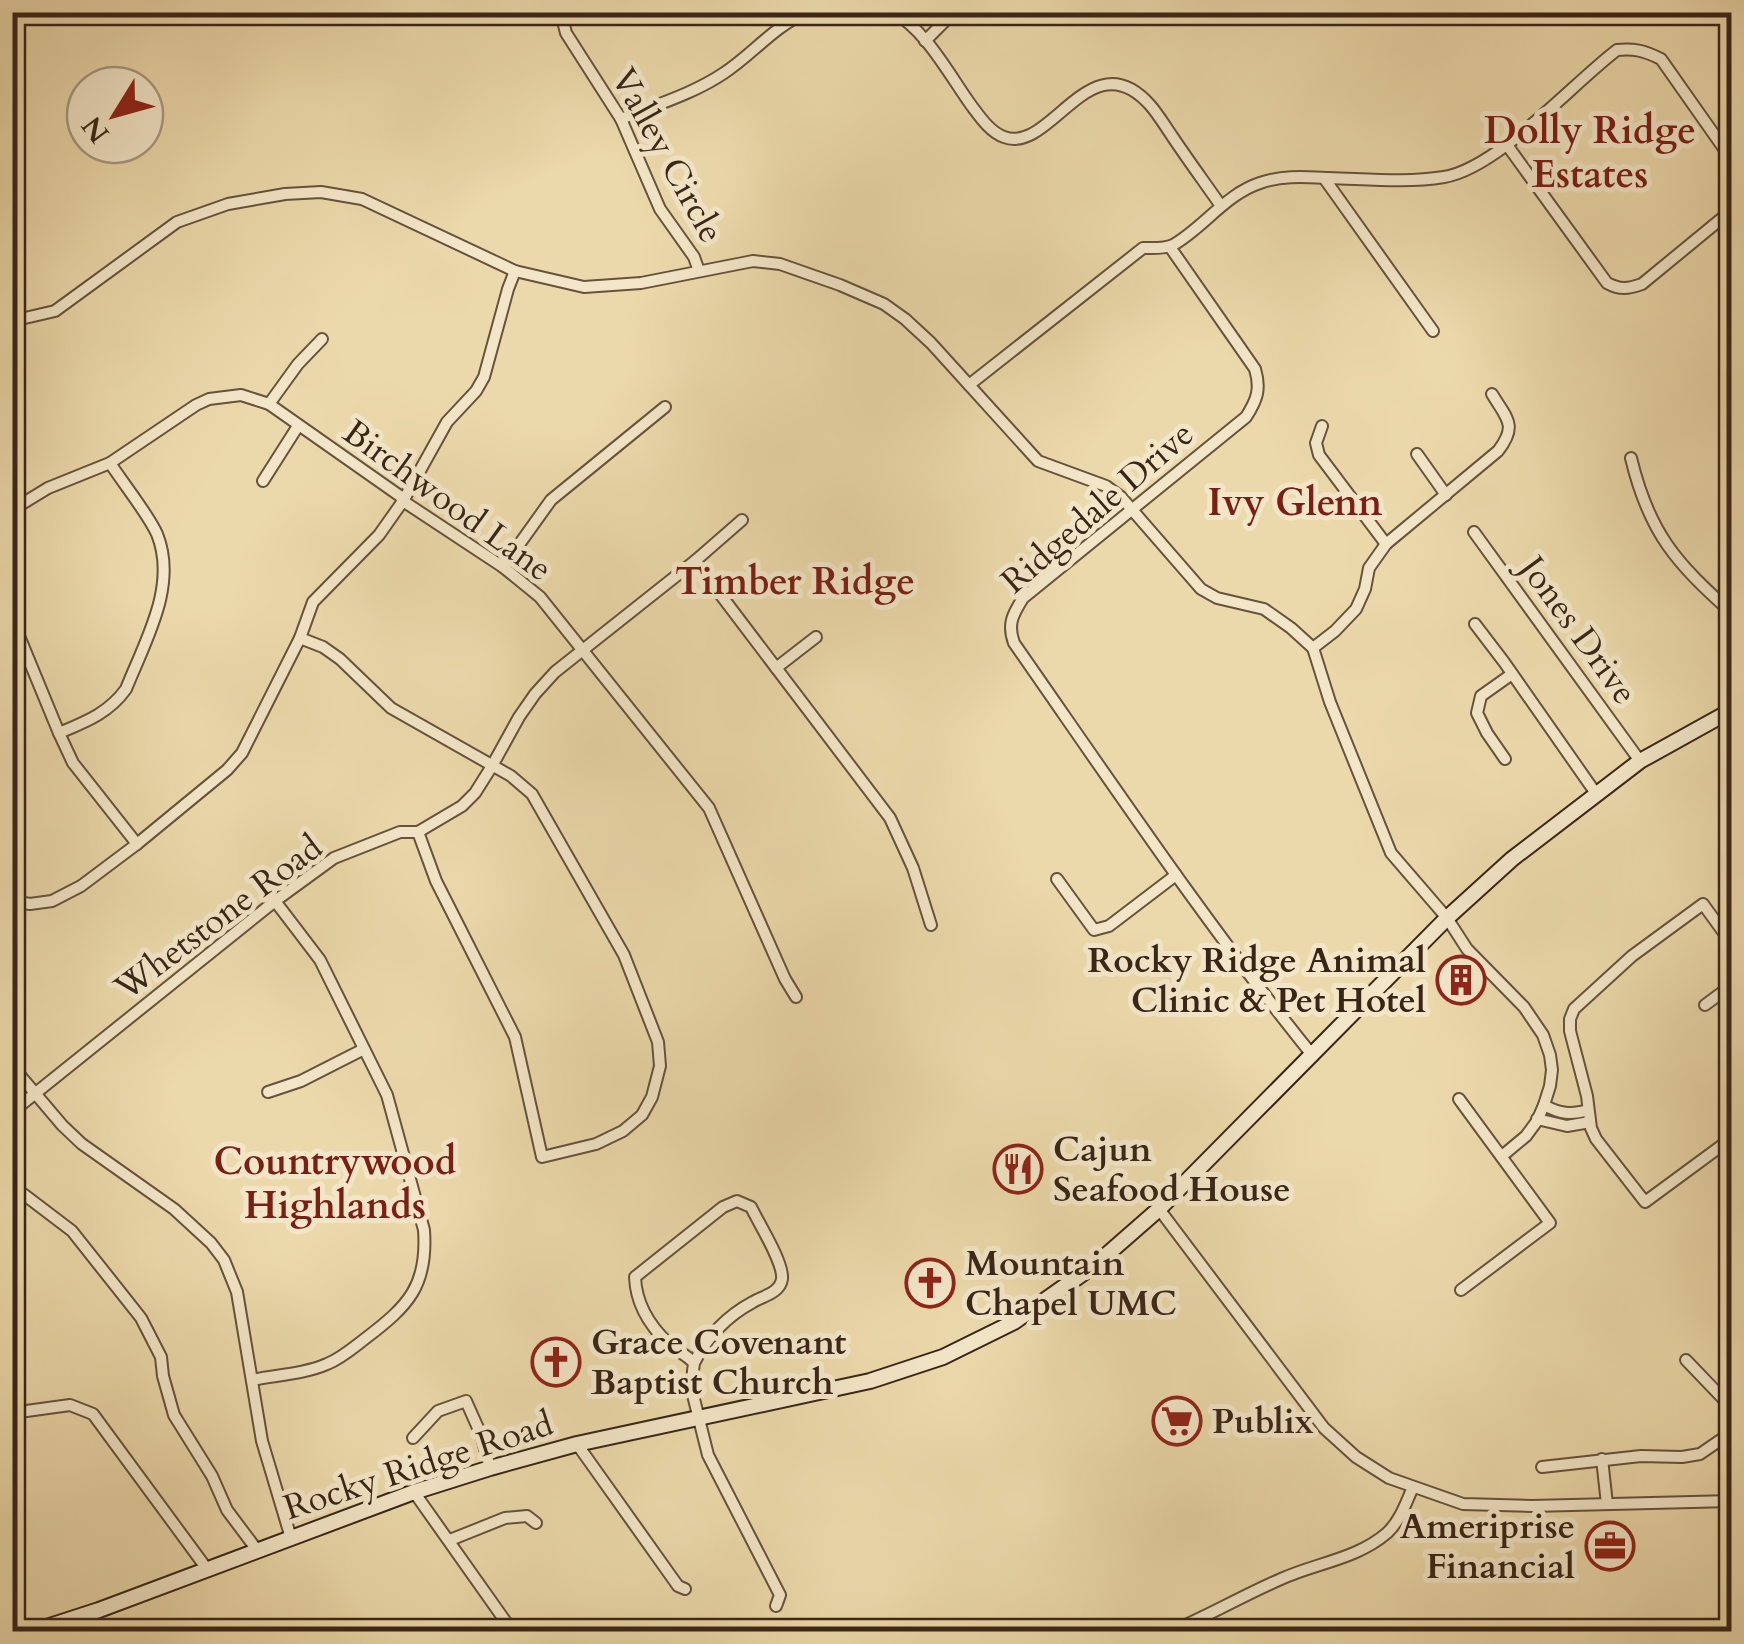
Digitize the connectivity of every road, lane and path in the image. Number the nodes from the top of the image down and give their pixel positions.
1 (563, 12) edge
2 (808, 12) edge
3 (892, 12) edge
4 (954, 12) edge
5 (925, 41) junction
6 (622, 119) junction
7 (1507, 144) junction
8 (1732, 160) edge
9 (1324, 178) junction
10 (1221, 206) junction
11 (1732, 210) edge
12 (1170, 247) junction
13 (516, 271) junction
14 (699, 271) junction
15 (12, 321) edge
16 (1433, 331) dead end
17 (322, 339) dead end
18 (969, 386) junction
19 (1492, 394) dead end
20 (269, 404) junction
21 (665, 407) dead end
22 (298, 426) junction
23 (1322, 426) dead end
24 (1417, 454) dead end
25 (1631, 458) dead end
26 (110, 463) junction
27 (264, 480) dead end
28 (1446, 495) junction
29 (403, 501) junction
30 (12, 510) edge
31 (1132, 510) junction
32 (742, 520) dead end
33 (1474, 532) dead end
34 (1386, 544) junction
35 (695, 561) junction
36 (503, 567) junction
37 (1732, 614) edge
38 (12, 619) edge
39 (1475, 624) dead end
40 (816, 637) dead end
41 (300, 638) junction
42 (1313, 648) junction
43 (581, 651) junction
44 (776, 668) junction
45 (1512, 674) junction
46 (1730, 714) edge
47 (59, 734) junction
48 (1504, 758) dead end
49 (1640, 761) junction
50 (492, 766) junction
51 (1597, 795) junction
52 (418, 832) junction
53 (137, 844) junction
54 (1176, 874) junction
55 (1057, 879) dead end
56 (12, 901) edge
57 (275, 901) junction
58 (1448, 918) junction
59 (931, 925) dead end
60 (1732, 944) edge
61 (1732, 985) edge
62 (796, 997) dead end
63 (1706, 1005) dead end
64 (364, 1049) junction
65 (1313, 1056) junction
66 (12, 1066) edge
67 (268, 1092) dead end
68 (35, 1094) junction
69 (1459, 1099) dead end
70 (1544, 1105) junction
71 (12, 1112) edge
72 (1589, 1116) junction
73 (1538, 1120) junction
74 (1732, 1138) edge
75 (1502, 1156) junction
76 (22, 1194) dead end
77 (1159, 1209) junction
78 (1461, 1290) dead end
79 (1686, 1360) dead end
80 (694, 1364) junction
81 (252, 1380) junction
82 (1732, 1408) edge
83 (12, 1413) edge
84 (700, 1418) junction
85 (1732, 1432) edge
86 (413, 1438) dead end
87 (577, 1444) junction
88 (1602, 1460) junction
89 (1542, 1467) dead end
90 (490, 1468) junction
91 (1413, 1487) junction
92 (414, 1492) junction
93 (1732, 1500) edge
94 (1607, 1504) junction
95 (536, 1524) dead end
96 (291, 1538) junction
97 (450, 1540) junction
98 (257, 1550) junction
99 (208, 1569) junction
100 (686, 1589) dead end
101 (776, 1606) dead end
102 (32, 1632) edge
103 (512, 1632) edge
104 (1170, 1632) edge

1 - 6 street, Valley Circle
2 - 6 street
3 - 5 street
4 - 5 street
5 - 10 street
6 - 14 street, Valley Circle
7 - 8 street
7 - 9 street
7 - 11 street
9 - 10 street
9 - 16 street
10 - 12 street
12 - 18 street
12 - 31 street, Ridgedale Drive
13 - 14 street
13 - 15 street
13 - 29 street
14 - 18 street
17 - 20 street
18 - 31 street
19 - 28 street
20 - 22 street, Birchwood Lane
20 - 26 street, Birchwood Lane
21 - 36 street
22 - 27 street
22 - 29 street, Birchwood Lane
23 - 34 street
24 - 28 street
25 - 37 street
26 - 30 street, Birchwood Lane
26 - 47 street
28 - 34 street
29 - 36 street, Birchwood Lane
29 - 41 street
31 - 42 street
31 - 54 street, Ridgedale Drive
32 - 35 street, Whetstone Road
33 - 49 street, Jones Drive
34 - 42 street
35 - 43 street, Whetstone Road
35 - 44 street
36 - 43 street, Birchwood Lane
38 - 47 street
39 - 45 street
40 - 44 street
41 - 50 street
41 - 53 street
42 - 58 street
43 - 50 street, Whetstone Road
43 - 62 street, Birchwood Lane
44 - 59 street
45 - 48 street
45 - 51 street
46 - 49 main road, Rocky Ridge Road
47 - 53 street
49 - 51 main road, Rocky Ridge Road
50 - 52 street, Whetstone Road
50 - 52 street
51 - 58 main road, Rocky Ridge Road
52 - 57 street, Whetstone Road
53 - 56 street
54 - 55 street
54 - 65 street, Ridgedale Drive
57 - 64 street
57 - 68 street, Whetstone Road
58 - 65 main road, Rocky Ridge Road
58 - 70 street
60 - 72 street
61 - 63 street
64 - 67 street
64 - 81 street
65 - 77 main road, Rocky Ridge Road
66 - 68 street
68 - 71 street, Whetstone Road
68 - 81 street
69 - 75 street
70 - 72 street
70 - 73 street
72 - 73 street
72 - 74 street
73 - 75 street
75 - 78 street
76 - 98 street
77 - 84 main road, Rocky Ridge Road
77 - 91 street
79 - 82 street
80 - 80 street
80 - 84 street
81 - 96 street
83 - 99 street
84 - 87 main road, Rocky Ridge Road
84 - 101 street
85 - 88 street
86 - 90 street
87 - 90 main road, Rocky Ridge Road
87 - 100 street
88 - 89 street
88 - 94 street
90 - 92 main road, Rocky Ridge Road
91 - 94 street
91 - 104 street
92 - 96 main road, Rocky Ridge Road
92 - 97 street
93 - 94 street
95 - 97 street
96 - 98 main road, Rocky Ridge Road
97 - 103 street
98 - 99 main road, Rocky Ridge Road
99 - 102 main road, Rocky Ridge Road

